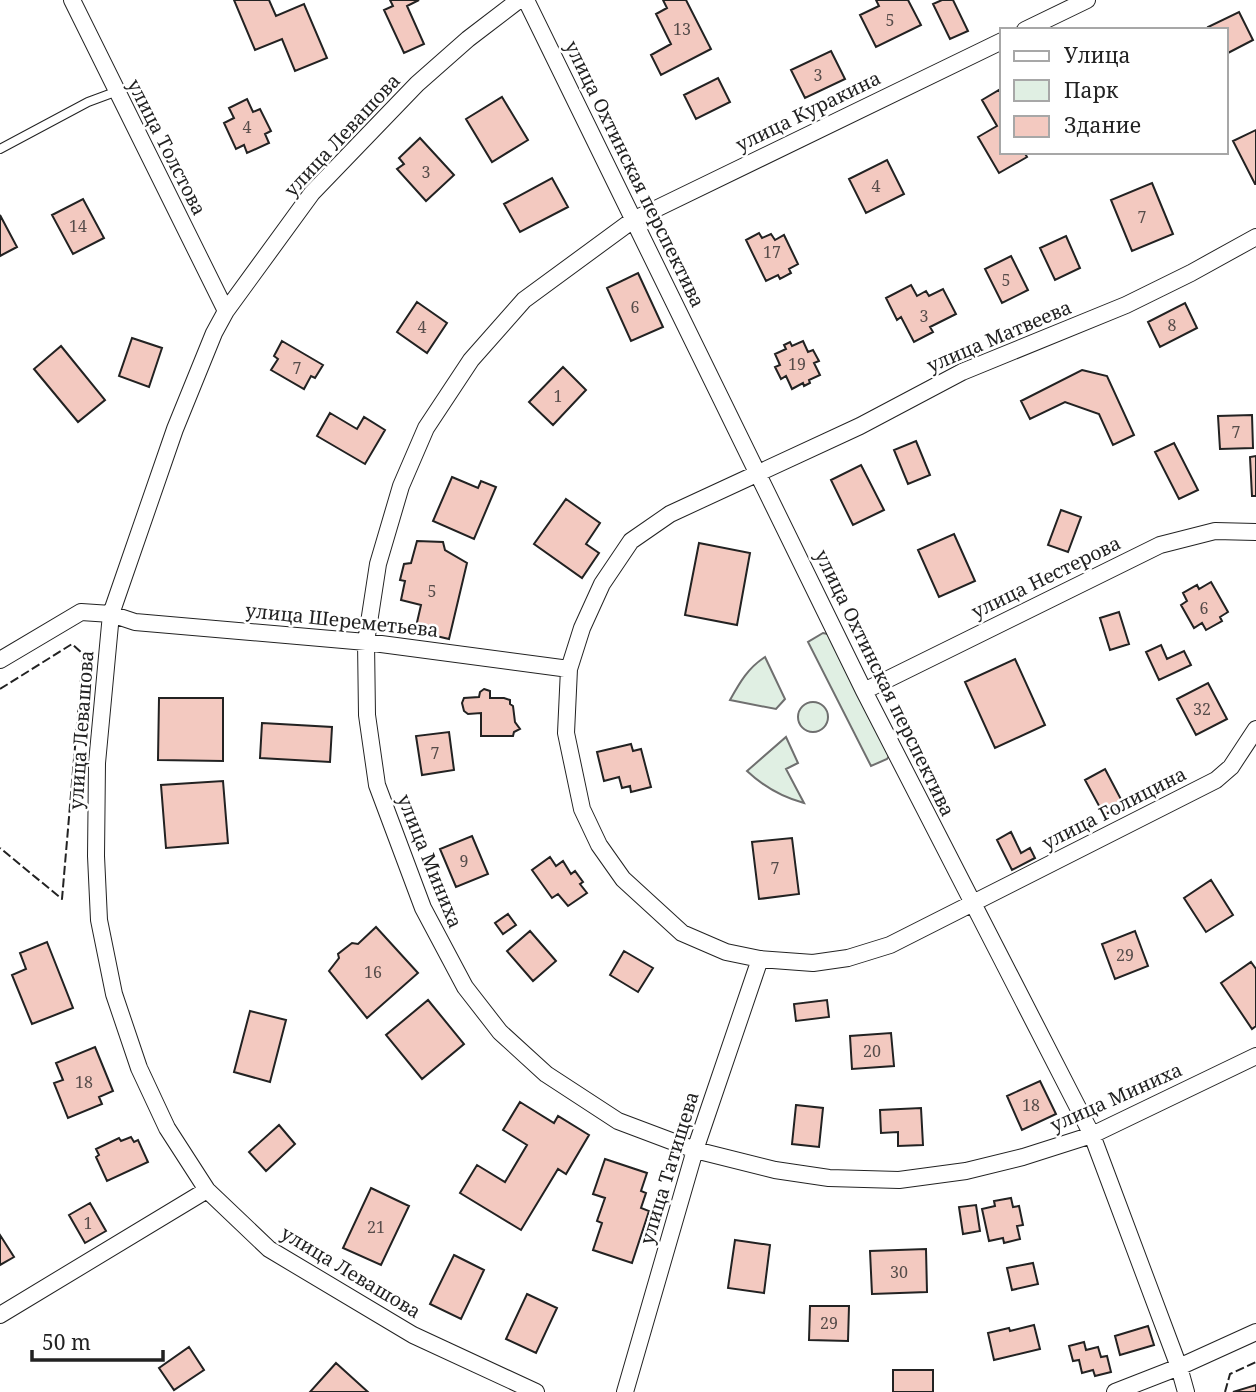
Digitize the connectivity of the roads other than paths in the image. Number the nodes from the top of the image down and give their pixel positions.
1 (72, 0) edge
2 (519, 0) edge
3 (526, 0) edge
4 (1087, 0) edge
5 (1029, 28) edge
6 (1000, 42) edge
7 (115, 92) junction
8 (0, 149) edge
9 (633, 220) junction
10 (1256, 237) edge
11 (226, 312) junction
12 (759, 473) junction
13 (1256, 532) edge
14 (111, 614) junction
15 (366, 642) junction
16 (0, 660) edge
17 (569, 669) junction
18 (864, 691) junction
19 (1256, 729) edge
20 (972, 903) junction
21 (760, 959) junction
22 (1256, 1056) edge
23 (1092, 1135) junction
24 (695, 1150) junction
25 (206, 1190) junction
26 (0, 1315) edge
27 (1256, 1332) edge
28 (1179, 1367) junction
29 (536, 1392) edge
30 (625, 1392) edge
31 (1115, 1392) edge
32 (1186, 1392) edge

1 - 7 street, улица Толстова
2 - 11 street, улица Левашова
3 - 9 street, улица Охтинская перспектива
4 - 5 street
6 - 9 street, улица Куракина
7 - 8 lane
7 - 11 street, улица Толстова
9 - 12 street, улица Охтинская перспектива
9 - 15 street, улица Миниха
10 - 12 street, улица Матвеева
11 - 14 street, улица Левашова
12 - 17 street, улица Матвеева
12 - 18 street, улица Охтинская перспектива
13 - 18 street, улица Нестерова
14 - 15 street, улица Шереметьева
14 - 16 street, улица Шереметьева
14 - 25 street, улица Левашова
15 - 17 street, улица Шереметьева
15 - 24 street, улица Миниха
17 - 21 street, улица Голицина
18 - 20 street, улица Охтинская перспектива
19 - 20 street, улица Голицина
20 - 21 street, улица Голицина
20 - 23 street, улица Охтинская перспектива
21 - 24 street, улица Татищева
22 - 23 street, улица Миниха
23 - 24 street, улица Миниха
23 - 28 street, улица Охтинская перспектива
24 - 30 street, улица Татищева
25 - 26 street
25 - 29 street, улица Левашова
27 - 28 street
28 - 31 street
28 - 32 street, улица Охтинская перспектива

